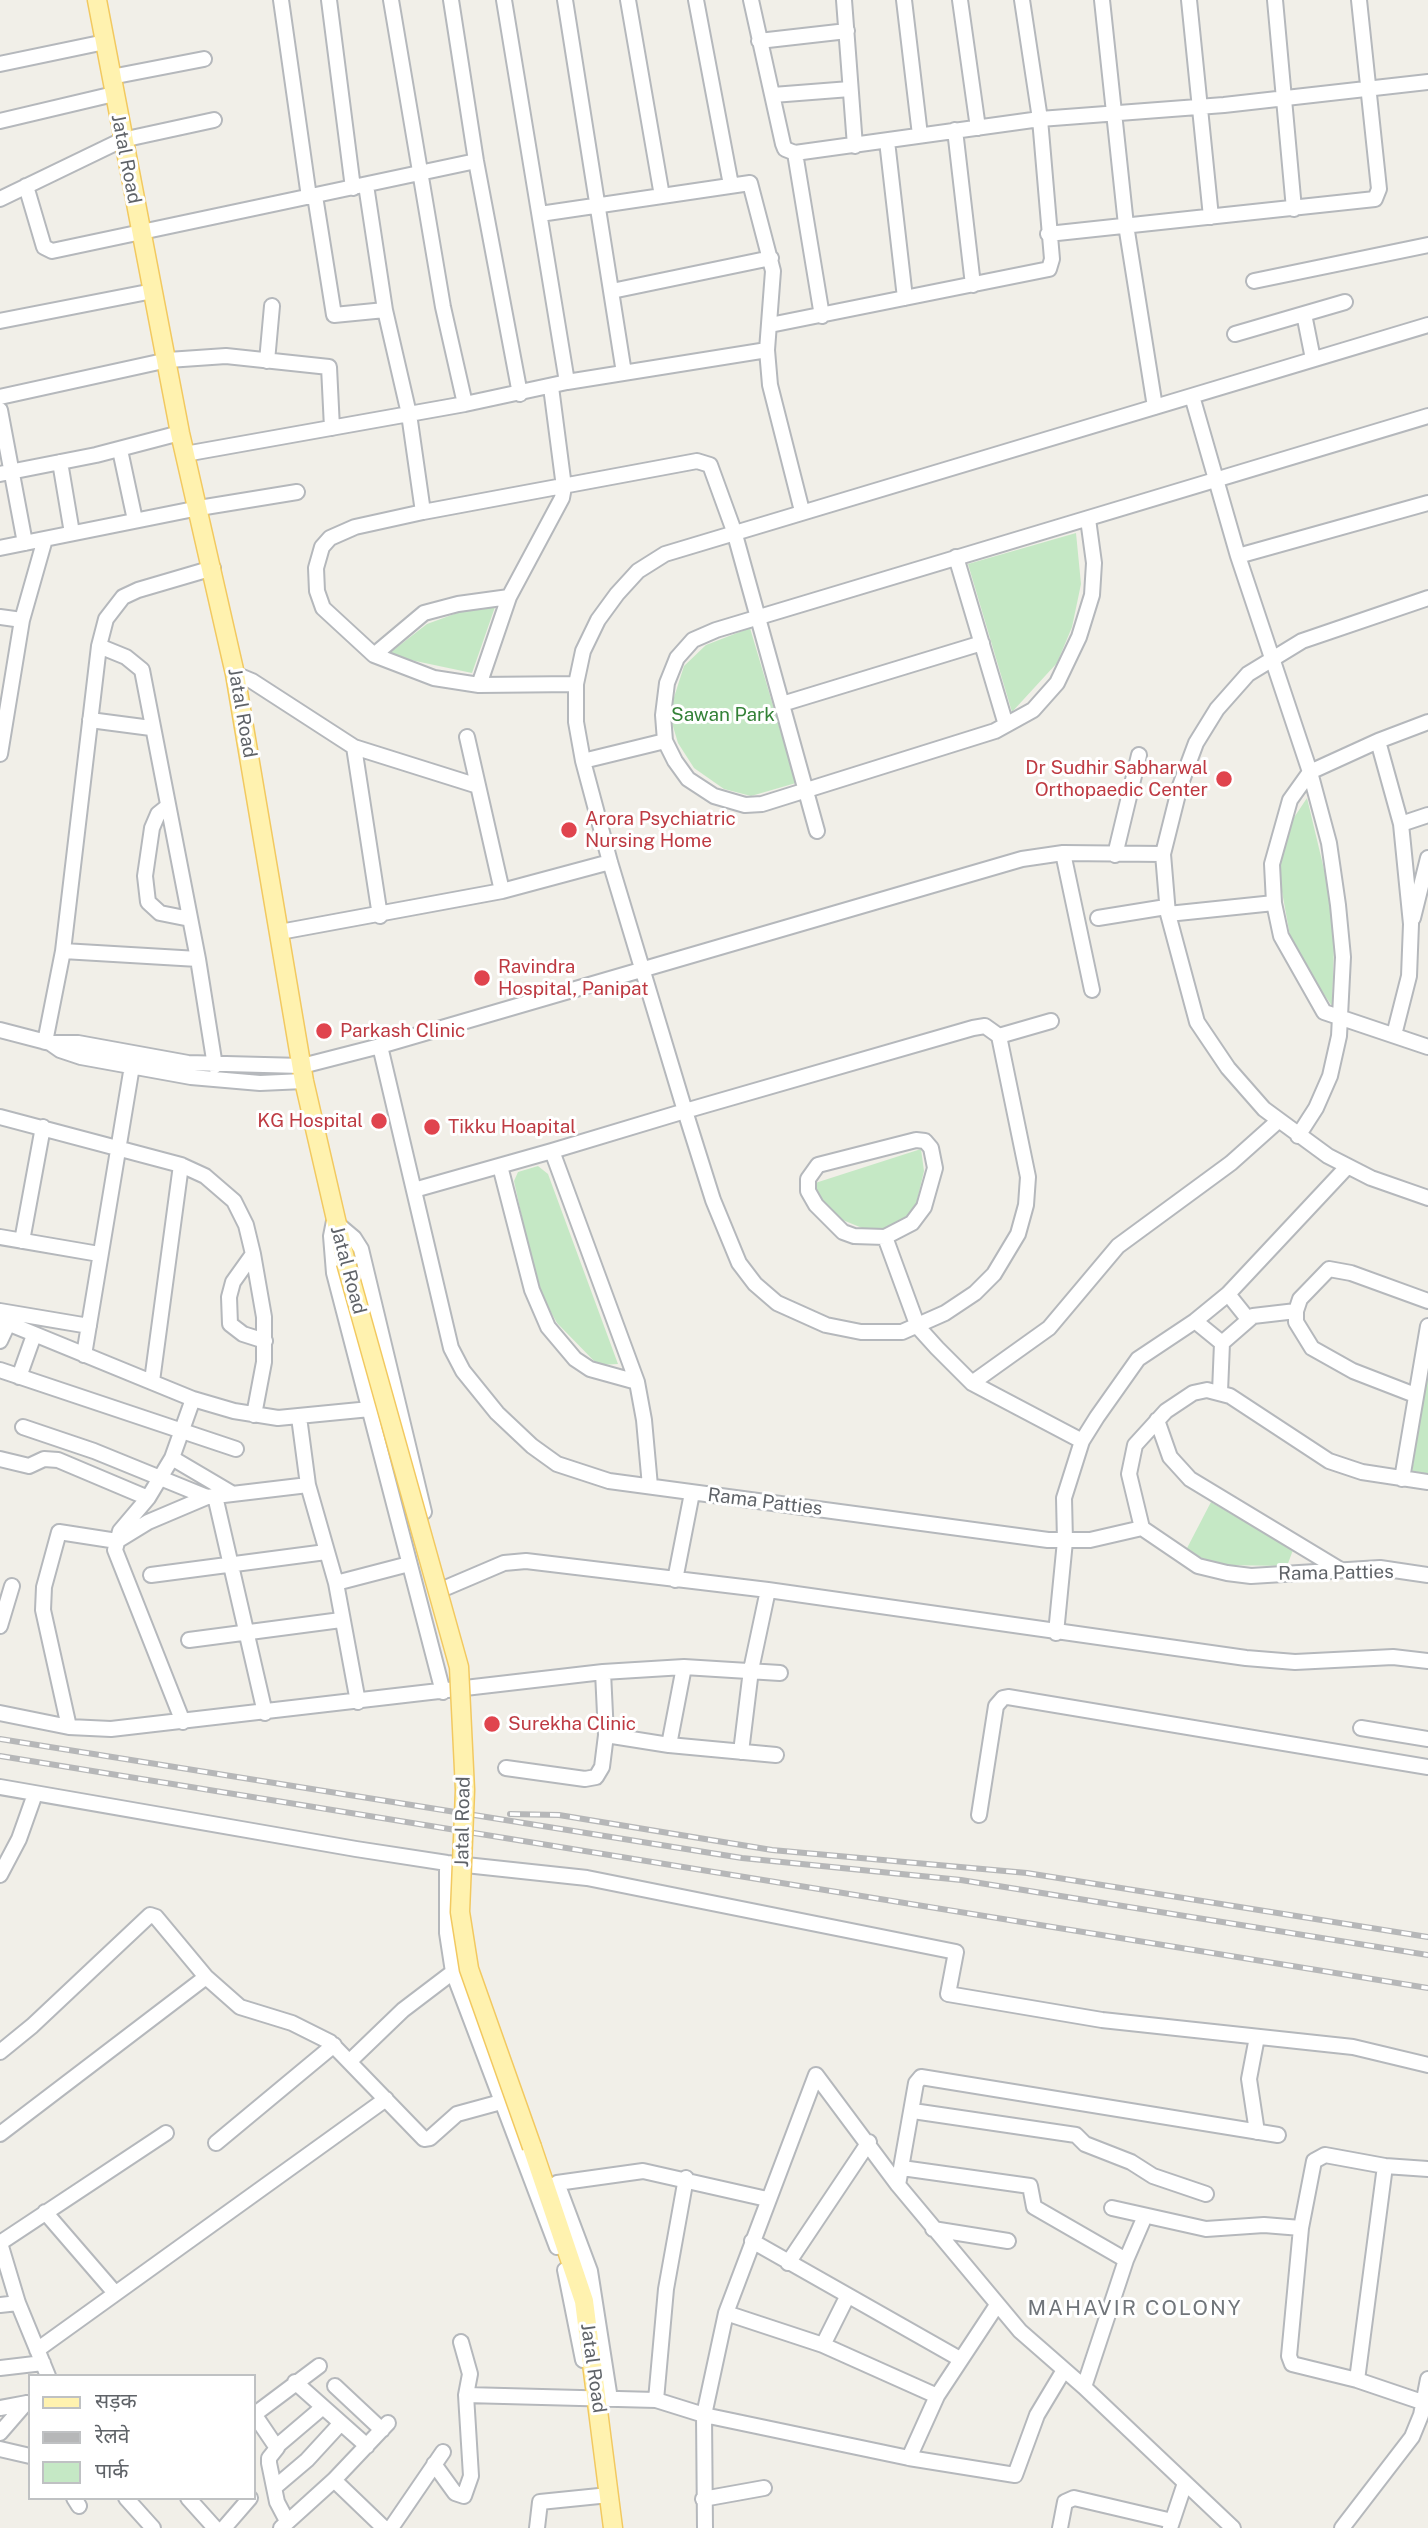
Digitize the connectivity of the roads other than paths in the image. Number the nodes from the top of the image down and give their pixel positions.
1 (97, 0) edge
2 (281, 0) edge
3 (329, 0) edge
4 (391, 0) edge
5 (452, 0) edge
6 (504, 0) edge
7 (565, 0) edge
8 (628, 0) edge
9 (696, 0) edge
10 (751, 0) edge
11 (844, 0) edge
12 (904, 0) edge
13 (960, 0) edge
14 (1022, 0) edge
15 (1102, 0) edge
16 (1189, 0) edge
17 (1275, 0) edge
18 (1359, 0) edge
19 (847, 31) junction
20 (759, 41) junction
21 (105, 42) junction
22 (204, 59) dead end
23 (0, 64) edge
24 (1428, 82) edge
25 (112, 85) junction
26 (1369, 88) junction
27 (850, 89) junction
28 (774, 95) junction
29 (1283, 98) junction
30 (1198, 107) junction
31 (1112, 114) junction
32 (1040, 119) junction
33 (214, 120) dead end
34 (0, 121) edge
35 (978, 128) junction
36 (955, 130) junction
37 (920, 135) junction
38 (122, 140) junction
39 (887, 141) junction
40 (855, 146) junction
41 (794, 153) junction
42 (477, 161) junction
43 (420, 175) junction
44 (731, 185) junction
45 (26, 186) junction
46 (360, 186) junction
47 (662, 196) junction
48 (312, 197) junction
49 (0, 199) edge
50 (598, 206) junction
51 (1294, 208) junction
52 (540, 214) junction
53 (1211, 217) junction
54 (1126, 225) junction
55 (141, 234) junction
56 (1048, 234) junction
57 (1428, 245) edge
58 (771, 258) junction
59 (1254, 281) dead end
60 (973, 285) junction
61 (153, 291) junction
62 (612, 291) junction
63 (905, 298) junction
64 (1345, 302) dead end
65 (272, 306) dead end
66 (385, 310) junction
67 (1304, 314) junction
68 (822, 316) junction
69 (0, 321) edge
70 (770, 325) junction
71 (1428, 325) edge
72 (1235, 334) dead end
73 (767, 350) junction
74 (1312, 359) junction
75 (167, 360) junction
76 (267, 360) junction
77 (624, 373) junction
78 (566, 382) junction
79 (551, 387) junction
80 (520, 394) junction
81 (1192, 396) junction
82 (0, 397) edge
83 (465, 404) junction
84 (1155, 407) junction
85 (0, 410) edge
86 (409, 414) junction
87 (1428, 416) edge
88 (332, 428) junction
89 (180, 433) junction
90 (120, 450) junction
91 (185, 454) junction
92 (60, 462) junction
93 (5, 473) edge
94 (1216, 478) junction
95 (564, 487) junction
96 (297, 492) dead end
97 (1428, 503) edge
98 (199, 508) junction
99 (802, 511) junction
100 (423, 512) junction
101 (1088, 519) junction
102 (135, 520) junction
103 (734, 531) junction
104 (72, 533) junction
105 (45, 539) junction
106 (25, 543) junction
107 (0, 548) edge
108 (1238, 556) junction
109 (956, 557) junction
110 (213, 568) junction
111 (509, 597) junction
112 (1428, 598) edge
113 (0, 617) edge
114 (757, 617) junction
115 (22, 620) junction
116 (982, 643) junction
117 (99, 646) junction
118 (374, 655) junction
119 (1271, 658) junction
120 (235, 674) junction
121 (576, 684) junction
122 (479, 685) junction
123 (782, 704) junction
124 (90, 720) junction
125 (1428, 722) edge
126 (1006, 725) junction
127 (151, 728) junction
128 (467, 737) dead end
129 (665, 741) junction
130 (1378, 741) junction
131 (354, 747) junction
132 (0, 754) edge
133 (1139, 755) dead end
134 (583, 761) junction
135 (1310, 772) junction
136 (478, 786) junction
137 (806, 788) junction
138 (168, 806) junction
139 (1428, 816) edge
140 (1401, 824) junction
141 (817, 831) dead end
142 (1063, 853) junction
143 (1163, 854) junction
144 (1115, 855) junction
145 (1428, 858) edge
146 (610, 862) junction
147 (502, 891) junction
148 (1274, 903) junction
149 (1167, 910) junction
150 (380, 916) junction
151 (1098, 918) dead end
152 (190, 919) junction
153 (1411, 924) junction
154 (280, 932) junction
155 (63, 951) junction
156 (198, 959) junction
157 (642, 969) junction
158 (1092, 990) dead end
159 (1341, 1017) junction
160 (1052, 1021) dead end
161 (0, 1030) edge
162 (1394, 1035) junction
163 (999, 1036) junction
164 (48, 1042) junction
165 (380, 1046) junction
166 (1428, 1046) edge
167 (132, 1061) junction
168 (215, 1066) junction
169 (303, 1073) junction
170 (685, 1111) junction
171 (0, 1117) edge
172 (1278, 1121) junction
173 (43, 1127) junction
174 (1298, 1136) junction
175 (117, 1145) junction
176 (552, 1151) junction
177 (181, 1165) junction
178 (500, 1166) junction
179 (1347, 1167) junction
180 (414, 1190) junction
181 (1428, 1198) edge
182 (334, 1221) junction
183 (0, 1237) edge
184 (885, 1237) junction
185 (22, 1241) junction
186 (99, 1254) junction
187 (253, 1254) junction
188 (1228, 1293) junction
189 (1428, 1301) edge
190 (1296, 1311) junction
191 (3, 1319) edge
192 (1248, 1319) junction
193 (1195, 1321) junction
194 (89, 1326) junction
195 (1428, 1326) edge
196 (918, 1327) junction
197 (34, 1335) junction
198 (0, 1341) edge
199 (265, 1341) junction
200 (1222, 1343) junction
201 (84, 1355) junction
202 (0, 1370) edge
203 (19, 1377) junction
204 (152, 1381) junction
205 (637, 1382) junction
206 (972, 1383) junction
207 (1220, 1392) junction
208 (1415, 1395) junction
209 (193, 1399) junction
210 (370, 1409) junction
211 (254, 1415) junction
212 (299, 1417) junction
213 (1157, 1420) junction
214 (23, 1427) dead end
215 (184, 1432) junction
216 (1082, 1441) junction
217 (236, 1449) dead end
218 (172, 1458) junction
219 (0, 1459) edge
220 (161, 1478) junction
221 (1402, 1479) junction
222 (1428, 1482) edge
223 (309, 1485) junction
224 (650, 1486) junction
225 (692, 1493) junction
226 (233, 1494) junction
227 (211, 1496) junction
228 (148, 1498) junction
229 (1143, 1528) junction
230 (117, 1541) junction
231 (1065, 1541) junction
232 (326, 1552) junction
233 (409, 1564) junction
234 (230, 1565) junction
235 (1339, 1569) junction
236 (1428, 1574) edge
237 (151, 1575) dead end
238 (675, 1580) junction
239 (336, 1583) junction
240 (12, 1586) dead end
241 (443, 1589) junction
242 (768, 1590) junction
243 (341, 1620) junction
244 (0, 1626) edge
245 (246, 1633) junction
246 (1056, 1633) junction
247 (190, 1640) dead end
248 (1428, 1661) edge
249 (684, 1667) junction
250 (751, 1670) junction
251 (603, 1672) junction
252 (780, 1673) dead end
253 (470, 1689) junction
254 (443, 1692) junction
255 (358, 1702) junction
256 (0, 1713) edge
257 (265, 1713) junction
258 (183, 1722) junction
259 (69, 1727) junction
260 (1361, 1728) dead end
261 (606, 1735) junction
262 (1428, 1739) edge
263 (669, 1745) junction
264 (741, 1752) junction
265 (776, 1755) dead end
266 (1428, 1767) edge
267 (506, 1768) dead end
268 (0, 1787) edge
269 (35, 1794) junction
270 (979, 1815) dead end
271 (447, 1863) junction
272 (0, 1875) edge
273 (453, 1972) junction
274 (206, 1977) junction
275 (1257, 2037) junction
276 (334, 2045) junction
277 (0, 2052) edge
278 (350, 2061) junction
279 (1428, 2065) edge
280 (386, 2099) junction
281 (501, 2102) junction
282 (913, 2111) junction
283 (1257, 2132) junction
284 (166, 2133) dead end
285 (0, 2134) edge
286 (1278, 2135) dead end
287 (869, 2142) junction
288 (216, 2143) dead end
289 (1385, 2166) junction
290 (902, 2168) junction
291 (1428, 2169) edge
292 (686, 2178) junction
293 (898, 2185) junction
294 (1206, 2194) dead end
295 (767, 2199) junction
296 (1112, 2208) dead end
297 (45, 2213) junction
298 (1145, 2216) junction
299 (1301, 2228) junction
300 (933, 2229) junction
301 (752, 2241) junction
302 (1008, 2241) dead end
303 (1126, 2260) junction
304 (788, 2263) junction
305 (115, 2293) junction
306 (847, 2297) junction
307 (18, 2303) junction
308 (0, 2305) edge
309 (997, 2305) junction
310 (726, 2313) junction
311 (461, 2342) dead end
312 (823, 2345) junction
313 (960, 2358) junction
314 (43, 2363) edge
315 (319, 2366) dead end
316 (0, 2368) edge
317 (1064, 2370) junction
318 (1428, 2379) edge
319 (1357, 2380) junction
320 (295, 2382) junction
321 (335, 2386) dead end
322 (1084, 2387) junction
323 (466, 2395) junction
324 (937, 2396) junction
325 (599, 2399) junction
326 (656, 2400) junction
327 (28, 2401) edge
328 (323, 2407) junction
329 (0, 2408) edge
330 (1424, 2411) edge
331 (256, 2412) edge
332 (704, 2415) junction
333 (256, 2417) edge
334 (341, 2423) junction
335 (0, 2433) edge
336 (367, 2446) junction
337 (276, 2447) junction
338 (0, 2449) edge
339 (443, 2452) dead end
340 (28, 2456) edge
341 (909, 2458) junction
342 (434, 2464) junction
343 (334, 2480) junction
344 (1185, 2483) junction
345 (274, 2488) junction
346 (764, 2488) dead end
347 (609, 2495) junction
348 (703, 2498) junction
349 (128, 2500) edge
350 (190, 2500) edge
351 (248, 2500) edge
352 (284, 2525) edge
353 (1171, 2525) edge
354 (153, 2528) edge
355 (215, 2528) edge
356 (224, 2528) edge
357 (384, 2528) edge
358 (391, 2528) edge
359 (537, 2528) edge
360 (613, 2528) edge
361 (705, 2528) edge
362 (1060, 2528) edge
363 (1233, 2528) edge
364 (1342, 2528) edge

1 - 21 main road, Jatal Road
2 - 48 street
3 - 46 street
4 - 43 street
5 - 42 street
6 - 52 street
7 - 50 street
8 - 47 street
9 - 44 street
10 - 20 street
11 - 19 street
12 - 37 street
13 - 35 street
14 - 32 street
15 - 31 street
16 - 30 street
17 - 29 street
18 - 26 street
19 - 20 street
19 - 27 street
20 - 28 street
21 - 23 street
21 - 25 main road, Jatal Road
22 - 25 street
24 - 26 street
25 - 34 street
25 - 38 main road, Jatal Road
26 - 29 street
26 - 51 street
27 - 28 street
27 - 40 street
28 - 41 street
29 - 30 street
29 - 51 street
30 - 31 street
30 - 53 street
31 - 32 street
31 - 54 street
32 - 35 street
32 - 56 street
33 - 38 street
35 - 36 street
36 - 37 street
36 - 60 street
37 - 39 street
38 - 45 street
38 - 55 main road, Jatal Road
39 - 40 street
39 - 63 street
40 - 41 street
41 - 68 street
42 - 43 street
42 - 80 street
43 - 46 street
43 - 83 street
44 - 47 street
44 - 58 street
45 - 49 street
45 - 55 street
46 - 48 street
46 - 66 street
47 - 50 street
48 - 55 street
48 - 66 street
50 - 52 street
50 - 62 street
51 - 53 street
52 - 78 street
53 - 54 street
54 - 56 street
54 - 84 street
55 - 61 main road, Jatal Road
56 - 60 street
57 - 59 street
58 - 62 street
58 - 70 street
60 - 63 street
61 - 69 street
61 - 75 main road, Jatal Road
62 - 77 street
63 - 68 street
64 - 67 street
65 - 76 street
66 - 86 street
67 - 72 street
67 - 74 street
68 - 70 street
70 - 73 street
71 - 74 street
73 - 77 street
73 - 99 street
74 - 81 street
75 - 76 street
75 - 82 street
75 - 89 main road, Jatal Road
76 - 88 street
77 - 78 street
78 - 79 street
79 - 80 street
79 - 95 street
80 - 83 street
81 - 84 street
81 - 94 street
83 - 86 street
84 - 99 street
85 - 93 street
86 - 88 street
86 - 100 street
87 - 94 street
88 - 91 street
89 - 90 street
89 - 91 main road, Jatal Road
90 - 92 street
90 - 102 street
91 - 98 main road, Jatal Road
92 - 93 street
92 - 104 street
93 - 106 street
94 - 101 street
94 - 108 street
95 - 100 street
95 - 103 street
95 - 111 street
96 - 98 street
97 - 108 street
98 - 102 street
98 - 110 main road, Jatal Road
99 - 103 street
100 - 118 street
101 - 109 street
101 - 126 street
102 - 104 street
103 - 114 street
103 - 121 street
104 - 105 street
105 - 106 street
105 - 115 street
106 - 107 street
108 - 119 street
109 - 114 street
109 - 116 street
110 - 117 street
110 - 120 main road, Jatal Road
111 - 118 street
111 - 122 street
112 - 119 street
113 - 115 street
114 - 123 street
114 - 129 street
115 - 132 street
116 - 123 street
116 - 126 street
117 - 124 street
117 - 127 street
118 - 122 street
119 - 135 street
119 - 143 street
120 - 131 street
120 - 154 main road, Jatal Road
121 - 122 street
121 - 134 street
123 - 137 street
124 - 127 street
124 - 155 street
125 - 130 street
126 - 137 street
127 - 138 street
128 - 136 street
129 - 134 street
129 - 137 street
130 - 135 street
130 - 140 street
131 - 136 street
131 - 150 street
133 - 144 street
134 - 146 street
135 - 148 street
135 - 159 street
136 - 147 street
137 - 141 street
138 - 152 street
138 - 152 street
139 - 140 street
140 - 153 street
142 - 144 street
142 - 157 street
142 - 158 street
143 - 144 street
143 - 149 street
145 - 153 street
146 - 147 street
146 - 157 street
147 - 150 street
148 - 149 street
148 - 159 street
149 - 151 street
149 - 172 street
150 - 154 street
152 - 156 street
153 - 162 street
154 - 169 main road, Jatal Road
155 - 156 street
155 - 164 street
156 - 168 street
157 - 165 street
157 - 170 street
159 - 162 street
159 - 174 street
160 - 163 street
161 - 164 street
162 - 166 street
163 - 170 street
163 - 196 street
164 - 167 street
165 - 169 street
165 - 180 street, Rama Patties
167 - 168 street
167 - 169 street
167 - 175 street
168 - 169 street
169 - 182 main road, Jatal Road
170 - 176 street
170 - 196 street
171 - 173 street
172 - 174 street
172 - 206 street
173 - 175 street
173 - 185 street
174 - 179 street
175 - 177 street
175 - 186 street
176 - 178 street
176 - 205 street
177 - 187 street
177 - 204 street
178 - 180 street
178 - 205 street
179 - 181 street
179 - 188 street
180 - 224 street, Rama Patties
182 - 210 street
182 - 241 street
182 - 325 main road, Jatal Road, bridge
183 - 185 street
184 - 184 street
184 - 196 street
185 - 186 street
186 - 194 street
187 - 199 street
187 - 199 street
188 - 192 street
188 - 193 street
189 - 190 street
190 - 192 street
190 - 208 street
191 - 194 street
191 - 197 street
191 - 198 street
192 - 200 street
193 - 200 street
193 - 216 street
194 - 201 street
195 - 208 street
196 - 206 street
197 - 201 street
197 - 203 street
199 - 211 street
200 - 207 street
201 - 204 street
202 - 203 street
203 - 215 street
204 - 209 street
205 - 224 street
206 - 216 street
207 - 213 street
207 - 221 street
208 - 221 street
209 - 211 street
209 - 215 street
210 - 212 street
210 - 233 street
211 - 212 street
212 - 223 street
213 - 229 street
213 - 235 street
214 - 220 street
215 - 217 street
215 - 218 street
216 - 231 street
218 - 220 street
218 - 226 street
219 - 228 street
220 - 227 street
220 - 228 street
221 - 222 street
223 - 226 street
223 - 232 street
224 - 225 street, Rama Patties
225 - 231 street, Rama Patties
225 - 238 street
226 - 227 street
227 - 230 street
227 - 234 street
228 - 230 street
229 - 231 street, Rama Patties
229 - 235 street, Rama Patties
230 - 258 street
230 - 259 street
231 - 246 street
232 - 234 street
232 - 239 street
233 - 239 street
233 - 254 street
234 - 237 street
234 - 245 street
235 - 236 street, Rama Patties
238 - 241 street
238 - 242 street
239 - 243 street
240 - 244 street
241 - 253 street
242 - 246 street
242 - 250 street
243 - 245 street
243 - 255 street
245 - 247 street
245 - 257 street
246 - 248 street
249 - 250 street
249 - 251 street
249 - 263 street
250 - 252 street
250 - 264 street
251 - 253 street
251 - 261 street
253 - 254 street
254 - 255 street
255 - 257 street
256 - 259 street
257 - 258 street
258 - 259 street
260 - 262 street
261 - 263 street
261 - 267 street
263 - 264 street
264 - 265 street
266 - 270 street
268 - 269 street
269 - 271 street
269 - 272 street
271 - 273 street
271 - 275 street
273 - 278 street
273 - 281 street
274 - 276 street
274 - 277 street
274 - 285 street
275 - 279 street
275 - 283 street
276 - 278 street
276 - 288 street
278 - 280 street
280 - 281 street
280 - 305 street
281 - 325 street
282 - 283 street
282 - 290 street
282 - 294 street
283 - 286 street
284 - 297 street
287 - 293 street
287 - 295 street
287 - 304 street
289 - 291 street
289 - 299 street
289 - 319 street
290 - 293 street
290 - 303 street
292 - 295 street
292 - 325 street
292 - 326 street
293 - 300 street
295 - 301 street
296 - 298 street
297 - 305 street
297 - 307 street
298 - 299 street
298 - 303 street
299 - 319 street
300 - 302 street
300 - 309 street
301 - 304 street
301 - 310 street
303 - 322 street
304 - 306 street
305 - 314 street
306 - 312 street
306 - 313 street
307 - 308 street
307 - 314 street
309 - 313 street
309 - 317 street
310 - 312 street
310 - 332 street
311 - 323 street
312 - 324 street
313 - 324 street
314 - 316 street
315 - 320 street
317 - 322 street
317 - 341 street
318 - 330 street
319 - 330 street
320 - 328 street
320 - 331 street
321 - 336 street
322 - 344 street
323 - 325 street
323 - 342 street
324 - 341 street
325 - 326 street
325 - 347 main road, Jatal Road
326 - 332 street
327 - 329 street
327 - 335 street
328 - 334 street
328 - 337 street
330 - 364 street
332 - 341 street
332 - 348 street
333 - 337 street
334 - 336 street
334 - 345 street
336 - 343 street
337 - 345 street
338 - 340 street
339 - 342 street
342 - 358 street
343 - 352 street
343 - 357 street
344 - 353 street
344 - 363 street
345 - 352 street
346 - 348 street
347 - 359 street
347 - 360 main road, Jatal Road
348 - 361 street
349 - 354 street
350 - 355 street
351 - 356 street
353 - 362 street

